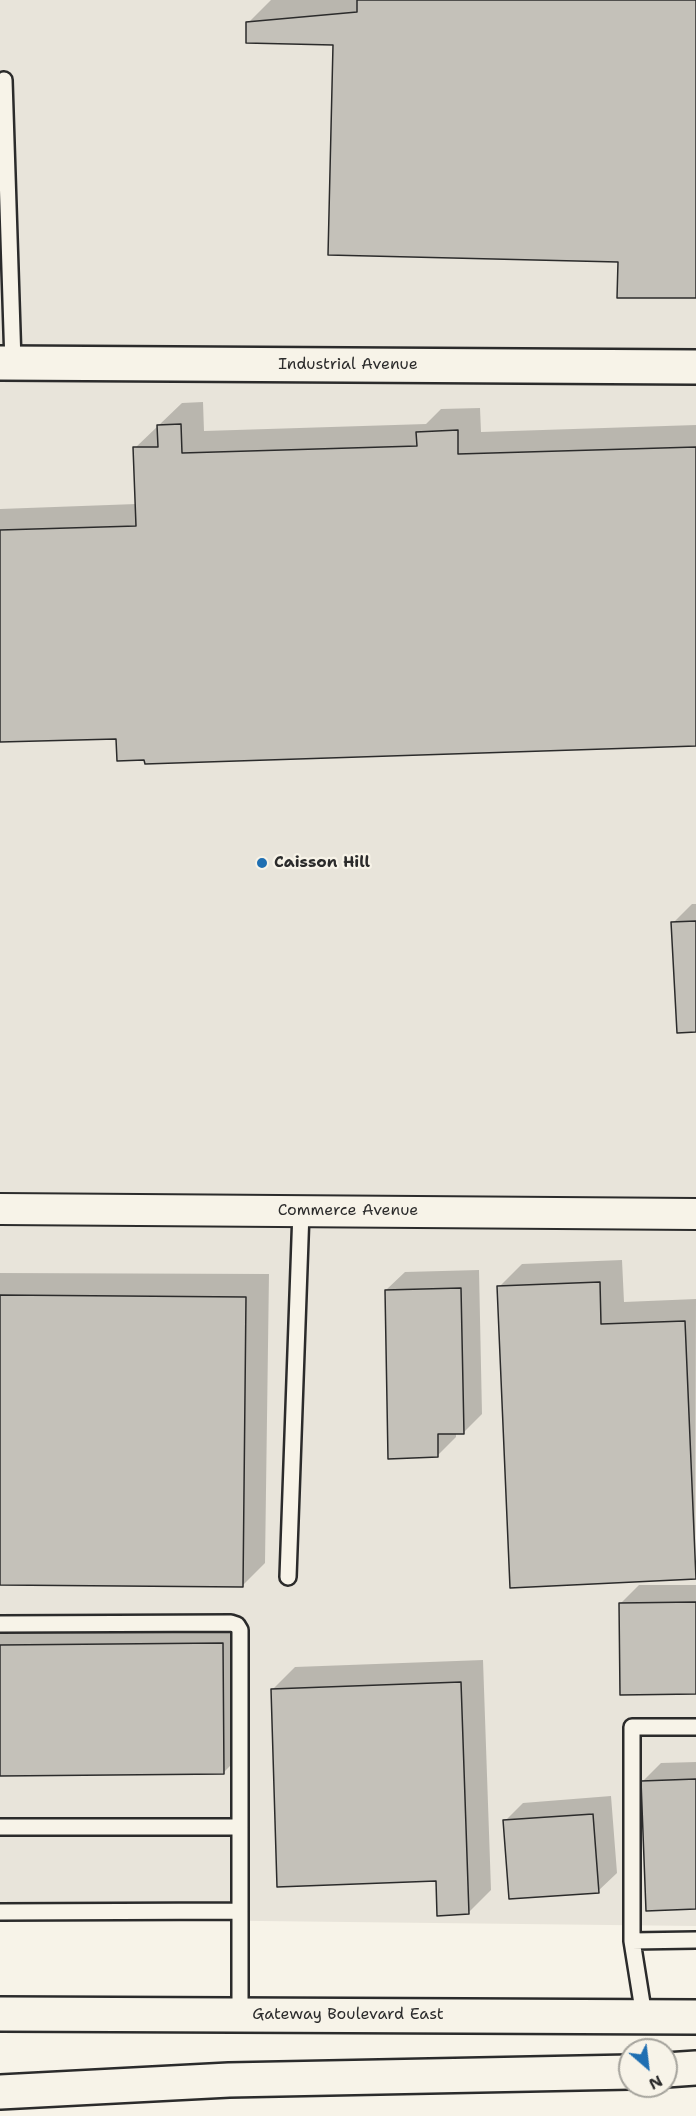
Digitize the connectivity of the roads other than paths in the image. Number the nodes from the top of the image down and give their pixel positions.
1 (4, 80) dead end
2 (5, 282) edge
3 (6, 363) edge
4 (696, 367) edge
5 (0, 1209) edge
6 (301, 1211) junction
7 (696, 1214) edge
8 (288, 1577) dead end
9 (0, 1624) edge
10 (696, 1727) edge
11 (0, 1827) edge
12 (240, 1827) junction
13 (240, 1911) junction
14 (0, 1912) edge
15 (696, 1940) edge
16 (632, 1941) junction
17 (0, 2014) edge
18 (240, 2015) junction
19 (644, 2016) junction
20 (696, 2017) edge
21 (696, 2068) edge
22 (678, 2069) edge
23 (618, 2072) edge
24 (0, 2092) edge

1 - 2 lane
2 - 3 lane
3 - 4 main road, Industrial Avenue
5 - 6 street, Commerce Avenue
6 - 7 street, Commerce Avenue
6 - 8 lane
9 - 12 lane
10 - 16 lane
11 - 12 lane
12 - 13 lane
13 - 14 lane
13 - 18 lane
15 - 16 lane
16 - 19 lane
17 - 18 main road, Gateway Boulevard East
18 - 19 main road, Gateway Boulevard East
19 - 20 main road, Gateway Boulevard East
21 - 22 main road
23 - 24 main road

